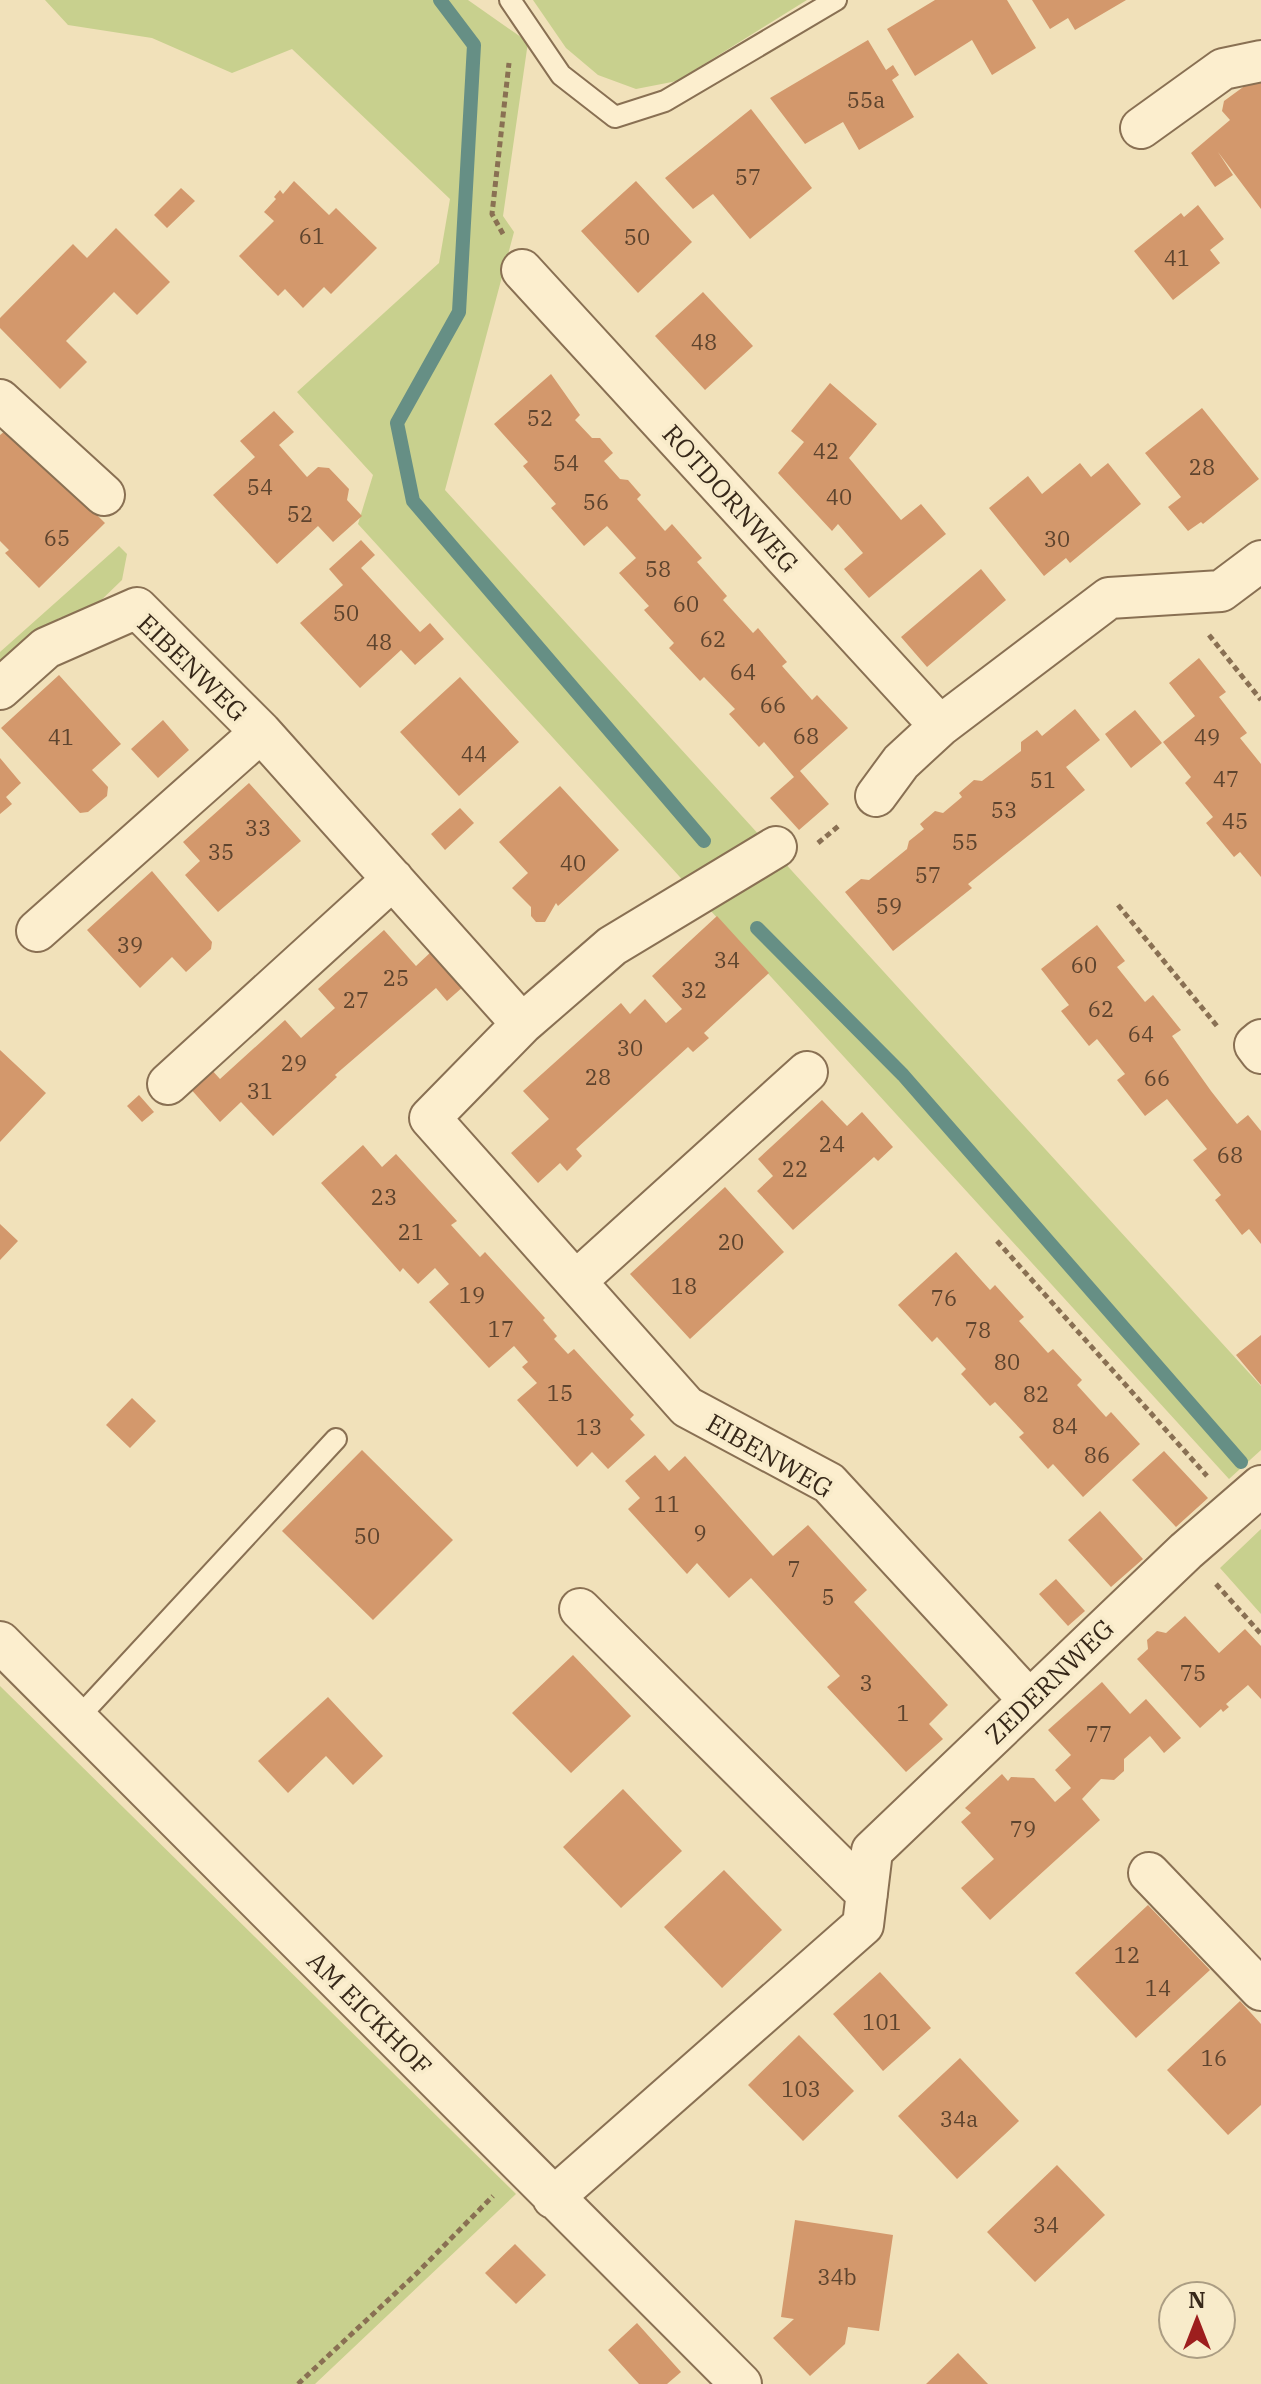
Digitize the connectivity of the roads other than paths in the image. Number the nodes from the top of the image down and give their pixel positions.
1 (836, 0) edge
2 (513, 4) edge
3 (1261, 61) edge
4 (1141, 128) dead end
5 (522, 270) road end
6 (0, 400) edge
7 (104, 495) dead end
8 (1261, 561) edge
9 (0, 689) edge
10 (940, 726) junction
11 (261, 732) junction
12 (876, 796) road end
13 (776, 847) road end
14 (393, 879) junction
15 (37, 931) dead end
16 (522, 1024) junction
17 (807, 1072) dead end
18 (168, 1084) dead end
19 (576, 1281) junction
20 (336, 1439) dead end
21 (1249, 1498) edge
22 (580, 1609) dead end
23 (0, 1642) edge
24 (1029, 1700) junction
25 (77, 1719) junction
26 (1149, 1873) dead end
27 (867, 1894) junction
28 (1261, 1990) edge
29 (553, 2198) junction
30 (741, 2384) edge

1 - 2 lane
3 - 4 street
5 - 10 street, ROTDORNWEG
6 - 7 street
8 - 10 street
9 - 11 street, EIBENWEG
10 - 12 street
11 - 14 street, EIBENWEG
11 - 15 street, EIBENWEG
13 - 16 street, EIBENWEG
14 - 16 street, EIBENWEG
14 - 18 street
16 - 19 street, EIBENWEG
17 - 19 street
19 - 24 street, EIBENWEG
20 - 25 lane
21 - 24 street, ZEDERNWEG
22 - 27 street
23 - 25 street, AM EICKHOF
24 - 27 street, ZEDERNWEG
25 - 29 street, AM EICKHOF
26 - 28 street
27 - 29 street, ZEDERNWEG
29 - 30 street, AM EICKHOF

